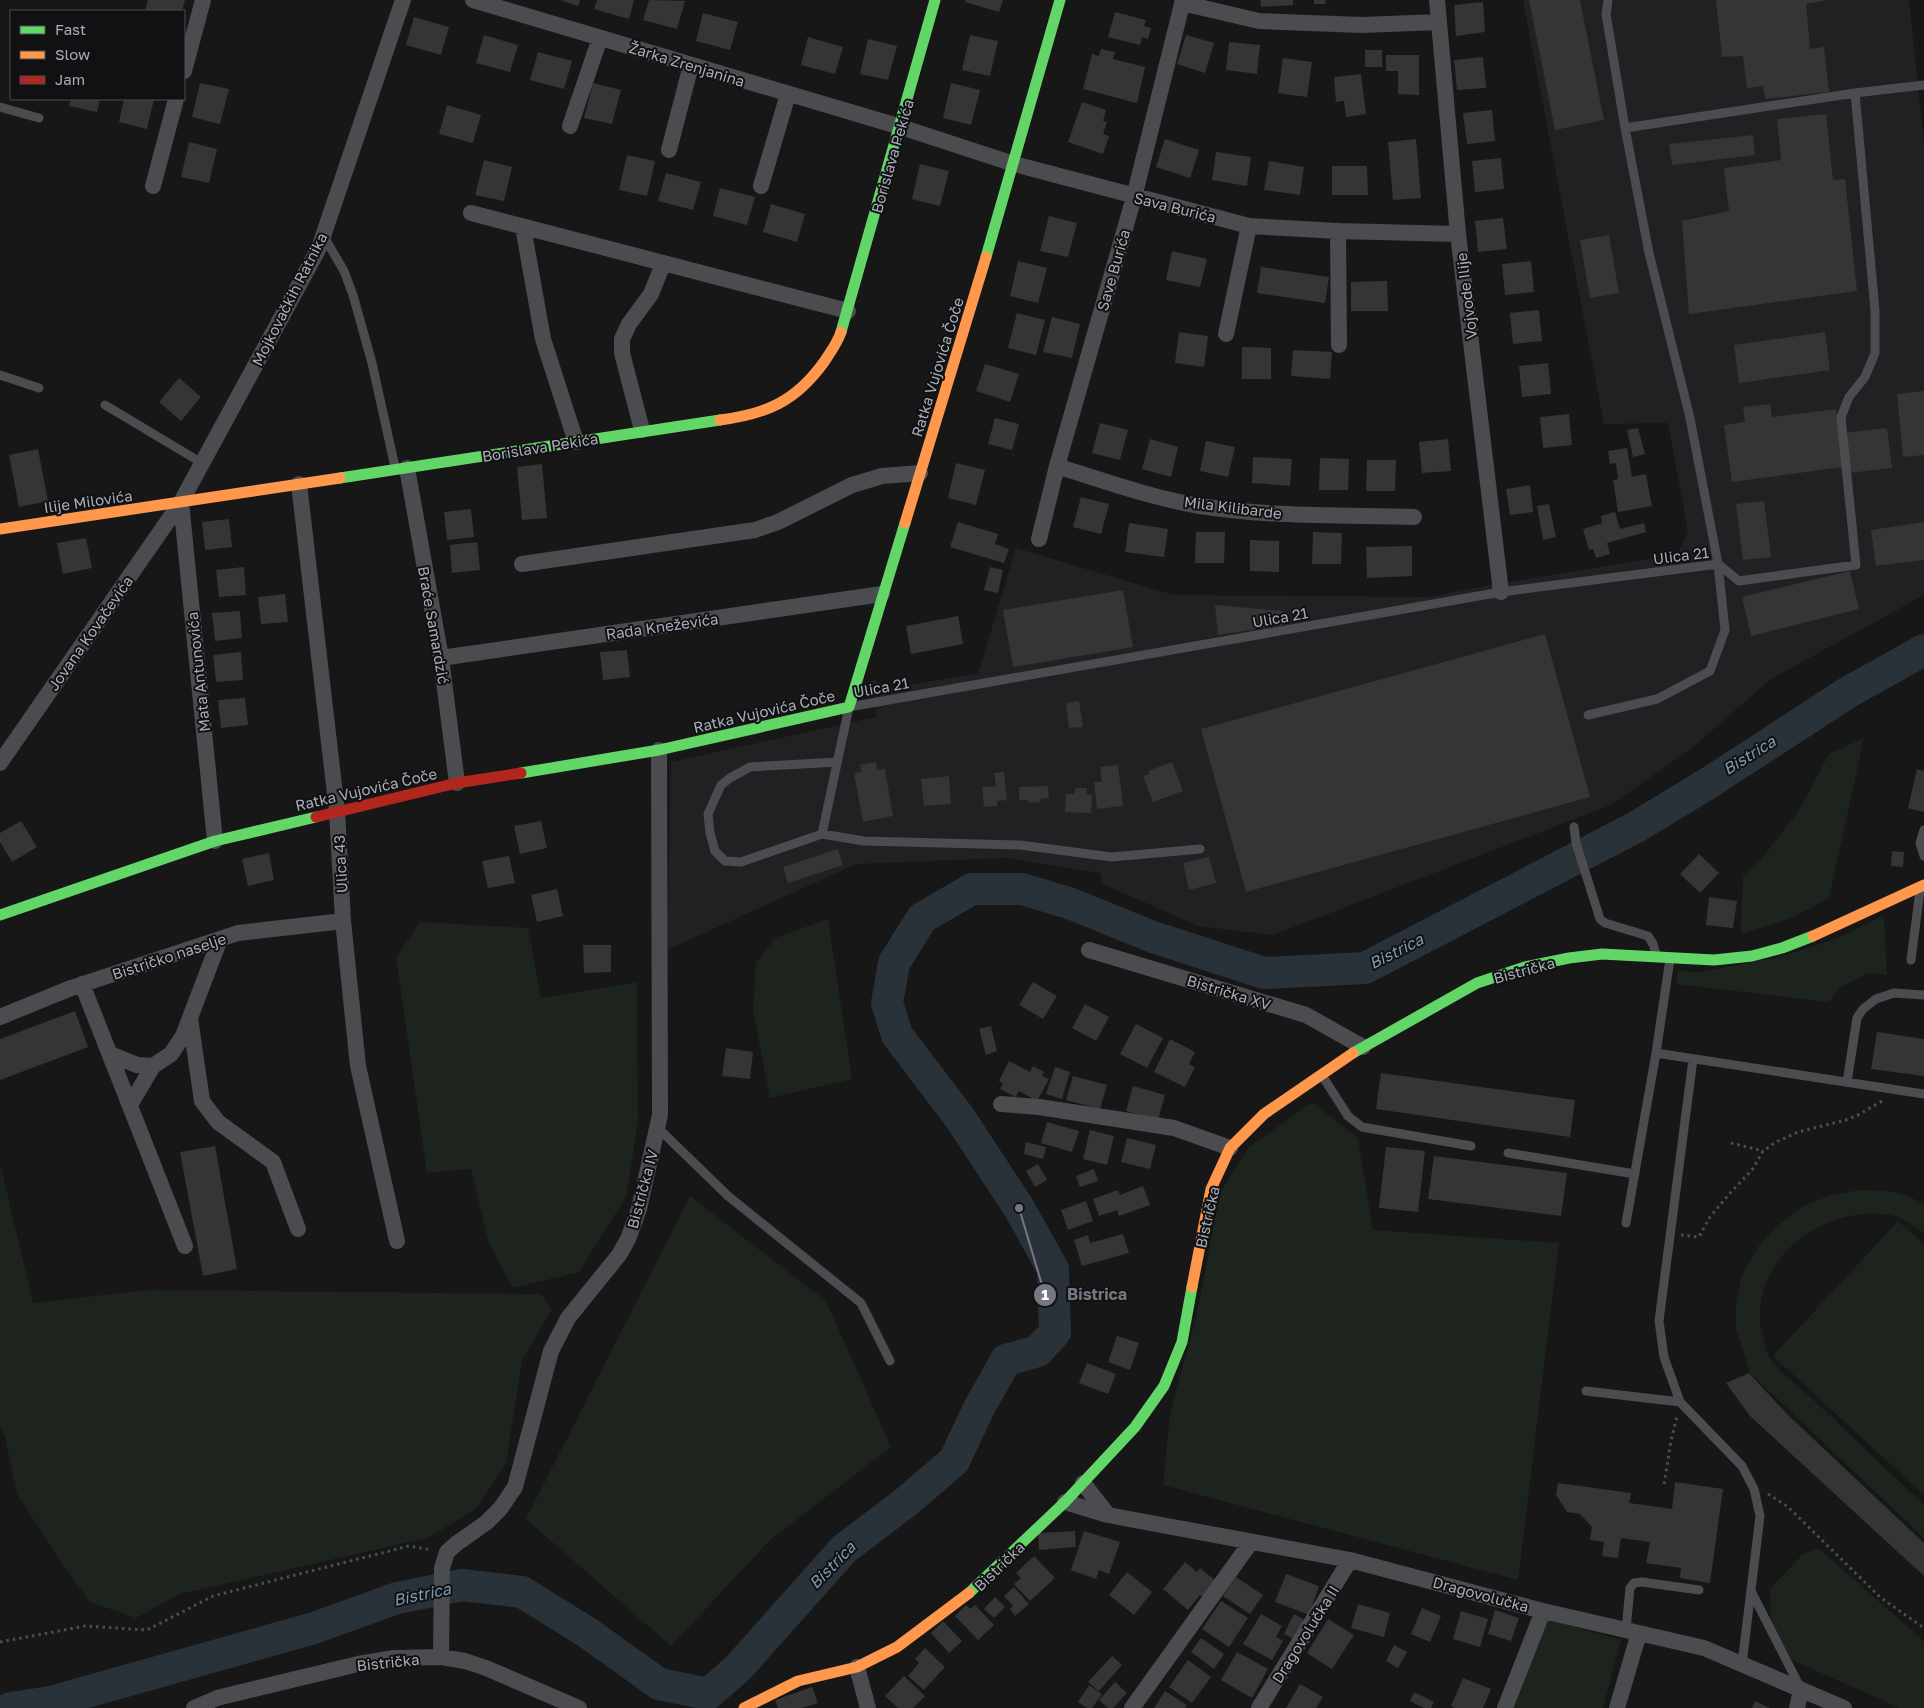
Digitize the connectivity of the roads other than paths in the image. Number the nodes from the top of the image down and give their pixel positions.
1 (203, 0) edge
2 (403, 0) edge
3 (473, 0) edge
4 (935, 0) edge
5 (1060, 0) edge
6 (1437, 0) edge
7 (1608, 0) edge
8 (1183, 2) edge
9 (1439, 22) junction
10 (600, 38) junction
11 (691, 65) junction
12 (185, 67) edge
13 (1924, 85) edge
14 (1855, 92) junction
15 (788, 94) junction
16 (176, 100) edge
17 (0, 107) edge
18 (39, 118) dead end
19 (570, 126) dead end
20 (901, 127) junction
21 (1625, 128) junction
22 (669, 150) dead end
23 (1014, 164) junction
24 (153, 186) dead end
25 (761, 186) dead end
26 (1134, 197) junction
27 (471, 213) dead end
28 (1249, 226) junction
29 (523, 227) junction
30 (1338, 231) junction
31 (1458, 234) junction
32 (323, 235) junction
33 (663, 264) junction
34 (848, 311) junction
35 (1226, 334) dead end
36 (1339, 345) dead end
37 (0, 375) edge
38 (39, 388) dead end
39 (105, 405) dead end
40 (642, 430) junction
41 (576, 442) junction
42 (202, 462) junction
43 (1057, 466) junction
44 (401, 468) junction
45 (920, 473) junction
46 (299, 484) junction
47 (181, 502) junction
48 (1414, 517) dead end
49 (0, 529) edge
50 (1039, 539) dead end
51 (522, 564) dead end
52 (1718, 564) junction
53 (1501, 592) junction
54 (882, 594) junction
55 (441, 658) junction
56 (849, 707) junction
57 (1588, 715) dead end
58 (659, 750) junction
59 (837, 762) junction
60 (0, 763) edge
61 (458, 783) junction
62 (337, 811) junction
63 (1574, 827) dead end
64 (1924, 830) edge
65 (822, 834) junction
66 (215, 841) junction
67 (1200, 849) dead end
68 (1924, 856) edge
69 (1922, 886) edge
70 (0, 916) edge
71 (344, 922) junction
72 (220, 939) junction
73 (1089, 950) dead end
74 (1657, 957) junction
75 (1670, 958) junction
76 (1911, 960) dead end
77 (82, 984) junction
78 (1924, 996) edge
79 (0, 1016) edge
80 (190, 1018) junction
81 (1363, 1047) junction
82 (1656, 1053) junction
83 (110, 1054) junction
84 (1693, 1059) junction
85 (153, 1066) junction
86 (1322, 1074) junction
87 (1847, 1082) junction
88 (1924, 1094) edge
89 (1001, 1104) dead end
90 (130, 1105) junction
91 (658, 1128) junction
92 (1471, 1146) dead end
93 (1230, 1148) junction
94 (1508, 1153) dead end
95 (1635, 1174) junction
96 (1626, 1223) dead end
97 (298, 1229) dead end
98 (397, 1241) dead end
99 (185, 1246) dead end
100 (890, 1361) dead end
101 (1586, 1391) dead end
102 (1680, 1402) junction
103 (1083, 1483) junction
104 (1065, 1502) junction
105 (1108, 1515) junction
106 (1251, 1542) junction
107 (1350, 1560) junction
108 (1699, 1590) dead end
109 (1751, 1591) junction
110 (1543, 1611) junction
111 (1632, 1631) junction
112 (441, 1657) junction
113 (1742, 1664) junction
114 (857, 1668) junction
115 (1801, 1690) junction
116 (194, 1708) edge
117 (579, 1708) edge
118 (744, 1708) edge
119 (868, 1708) edge
120 (1132, 1708) edge
121 (1259, 1708) edge
122 (1505, 1708) edge
123 (1617, 1708) edge
124 (1797, 1708) edge
125 (1844, 1708) edge

1 - 12 street
2 - 32 street, Mojkovačkih Ratnika
3 - 10 street, Žarka Zrenjanina
4 - 20 street, Borislava Pekića
5 - 23 street, Ratka Vujovića Čoče
6 - 9 street, Vojvode Ilije
7 - 21 lane
8 - 9 street
8 - 26 street, Save Burića
9 - 31 street, Vojvode Ilije
10 - 11 street, Žarka Zrenjanina
10 - 19 street
11 - 15 street, Žarka Zrenjanina
11 - 22 street
13 - 14 lane
14 - 21 lane
14 - 52 lane
15 - 20 street, Žarka Zrenjanina
15 - 25 street
16 - 24 street
17 - 18 lane
20 - 23 street, Sava Burića
20 - 34 street, Borislava Pekića
21 - 52 lane
23 - 26 street, Sava Burića
23 - 45 street, Ratka Vujovića Čoče
26 - 28 street, Sava Burića
26 - 43 street, Save Burića
27 - 29 street
28 - 30 street, Sava Burića
28 - 35 street
29 - 33 street
29 - 41 street
30 - 31 street, Sava Burića
30 - 36 street
31 - 53 street, Vojvode Ilije
32 - 42 street, Mojkovačkih Ratnika
32 - 44 lane
33 - 34 street
33 - 40 street
34 - 40 street, Borislava Pekića
37 - 38 lane
39 - 42 lane
40 - 41 street, Borislava Pekića
41 - 44 street, Borislava Pekića
42 - 47 street, Mojkovačkih Ratnika
43 - 48 street, Mila Kilibarde
43 - 50 street, Save Burića
44 - 46 street, Borislava Pekića
44 - 55 street, Braće Samardzić
45 - 51 street
45 - 54 street, Ratka Vujovića Čoče
46 - 47 street, Borislava Pekića
46 - 62 street, Ulica 43
47 - 49 street, Ilije Milovića
47 - 60 street, Jovana Kovačevića
47 - 66 street, Mata Antunovića
52 - 53 lane, Ulica 21
52 - 57 lane
53 - 56 lane, Ulica 21
54 - 55 street, Rada Kneževića
54 - 56 street, Ratka Vujovića Čoče
55 - 61 street, Braće Samardzić
56 - 58 street, Ratka Vujovića Čoče
56 - 59 lane
58 - 61 street, Ratka Vujovića Čoče
58 - 91 street, Bistrička IV
59 - 65 lane
59 - 65 lane
61 - 62 street, Ratka Vujovića Čoče
62 - 66 street, Ratka Vujovića Čoče
62 - 71 street, Ulica 43
63 - 74 lane
64 - 68 lane
65 - 67 lane
66 - 70 street, Ratka Vujovića Čoče
69 - 75 street, Bistrička
69 - 76 lane
71 - 72 street, Bistričko naselje
71 - 98 street, Ulica 43
72 - 77 street, Bistričko naselje
72 - 80 street
73 - 81 street, Bistrička XV
74 - 75 street, Bistrička
74 - 81 street, Bistrička
75 - 82 lane
77 - 79 street, Bistričko naselje
77 - 83 street
78 - 87 lane
80 - 85 street
80 - 97 street
81 - 86 street, Bistrička
82 - 84 lane
82 - 95 lane
83 - 85 street
83 - 90 street
84 - 87 lane
84 - 102 lane
85 - 90 street
86 - 92 lane
86 - 93 street, Bistrička
87 - 88 lane
89 - 93 street
90 - 99 street
91 - 100 lane
91 - 112 street, Bistrička IV
93 - 103 street, Bistrička
94 - 95 lane
95 - 96 lane
101 - 102 lane
102 - 109 lane
103 - 104 street, Bistrička
103 - 105 street
104 - 105 street, Dragovolučka
104 - 114 street, Bistrička
105 - 106 street, Dragovolučka
106 - 107 street, Dragovolučka
106 - 120 street
107 - 110 street, Dragovolučka
107 - 121 street, Dragovolučka II
108 - 111 lane
109 - 113 lane
109 - 115 lane
110 - 111 street, Dragovolučka
110 - 122 street
111 - 113 street, Dragovolučka
111 - 123 street
112 - 116 street, Bistrička
112 - 117 street, Bistrička
113 - 115 street, Dragovolučka
114 - 118 street, Bistrička
114 - 119 street
115 - 124 street
115 - 125 street, Dragovolučka

